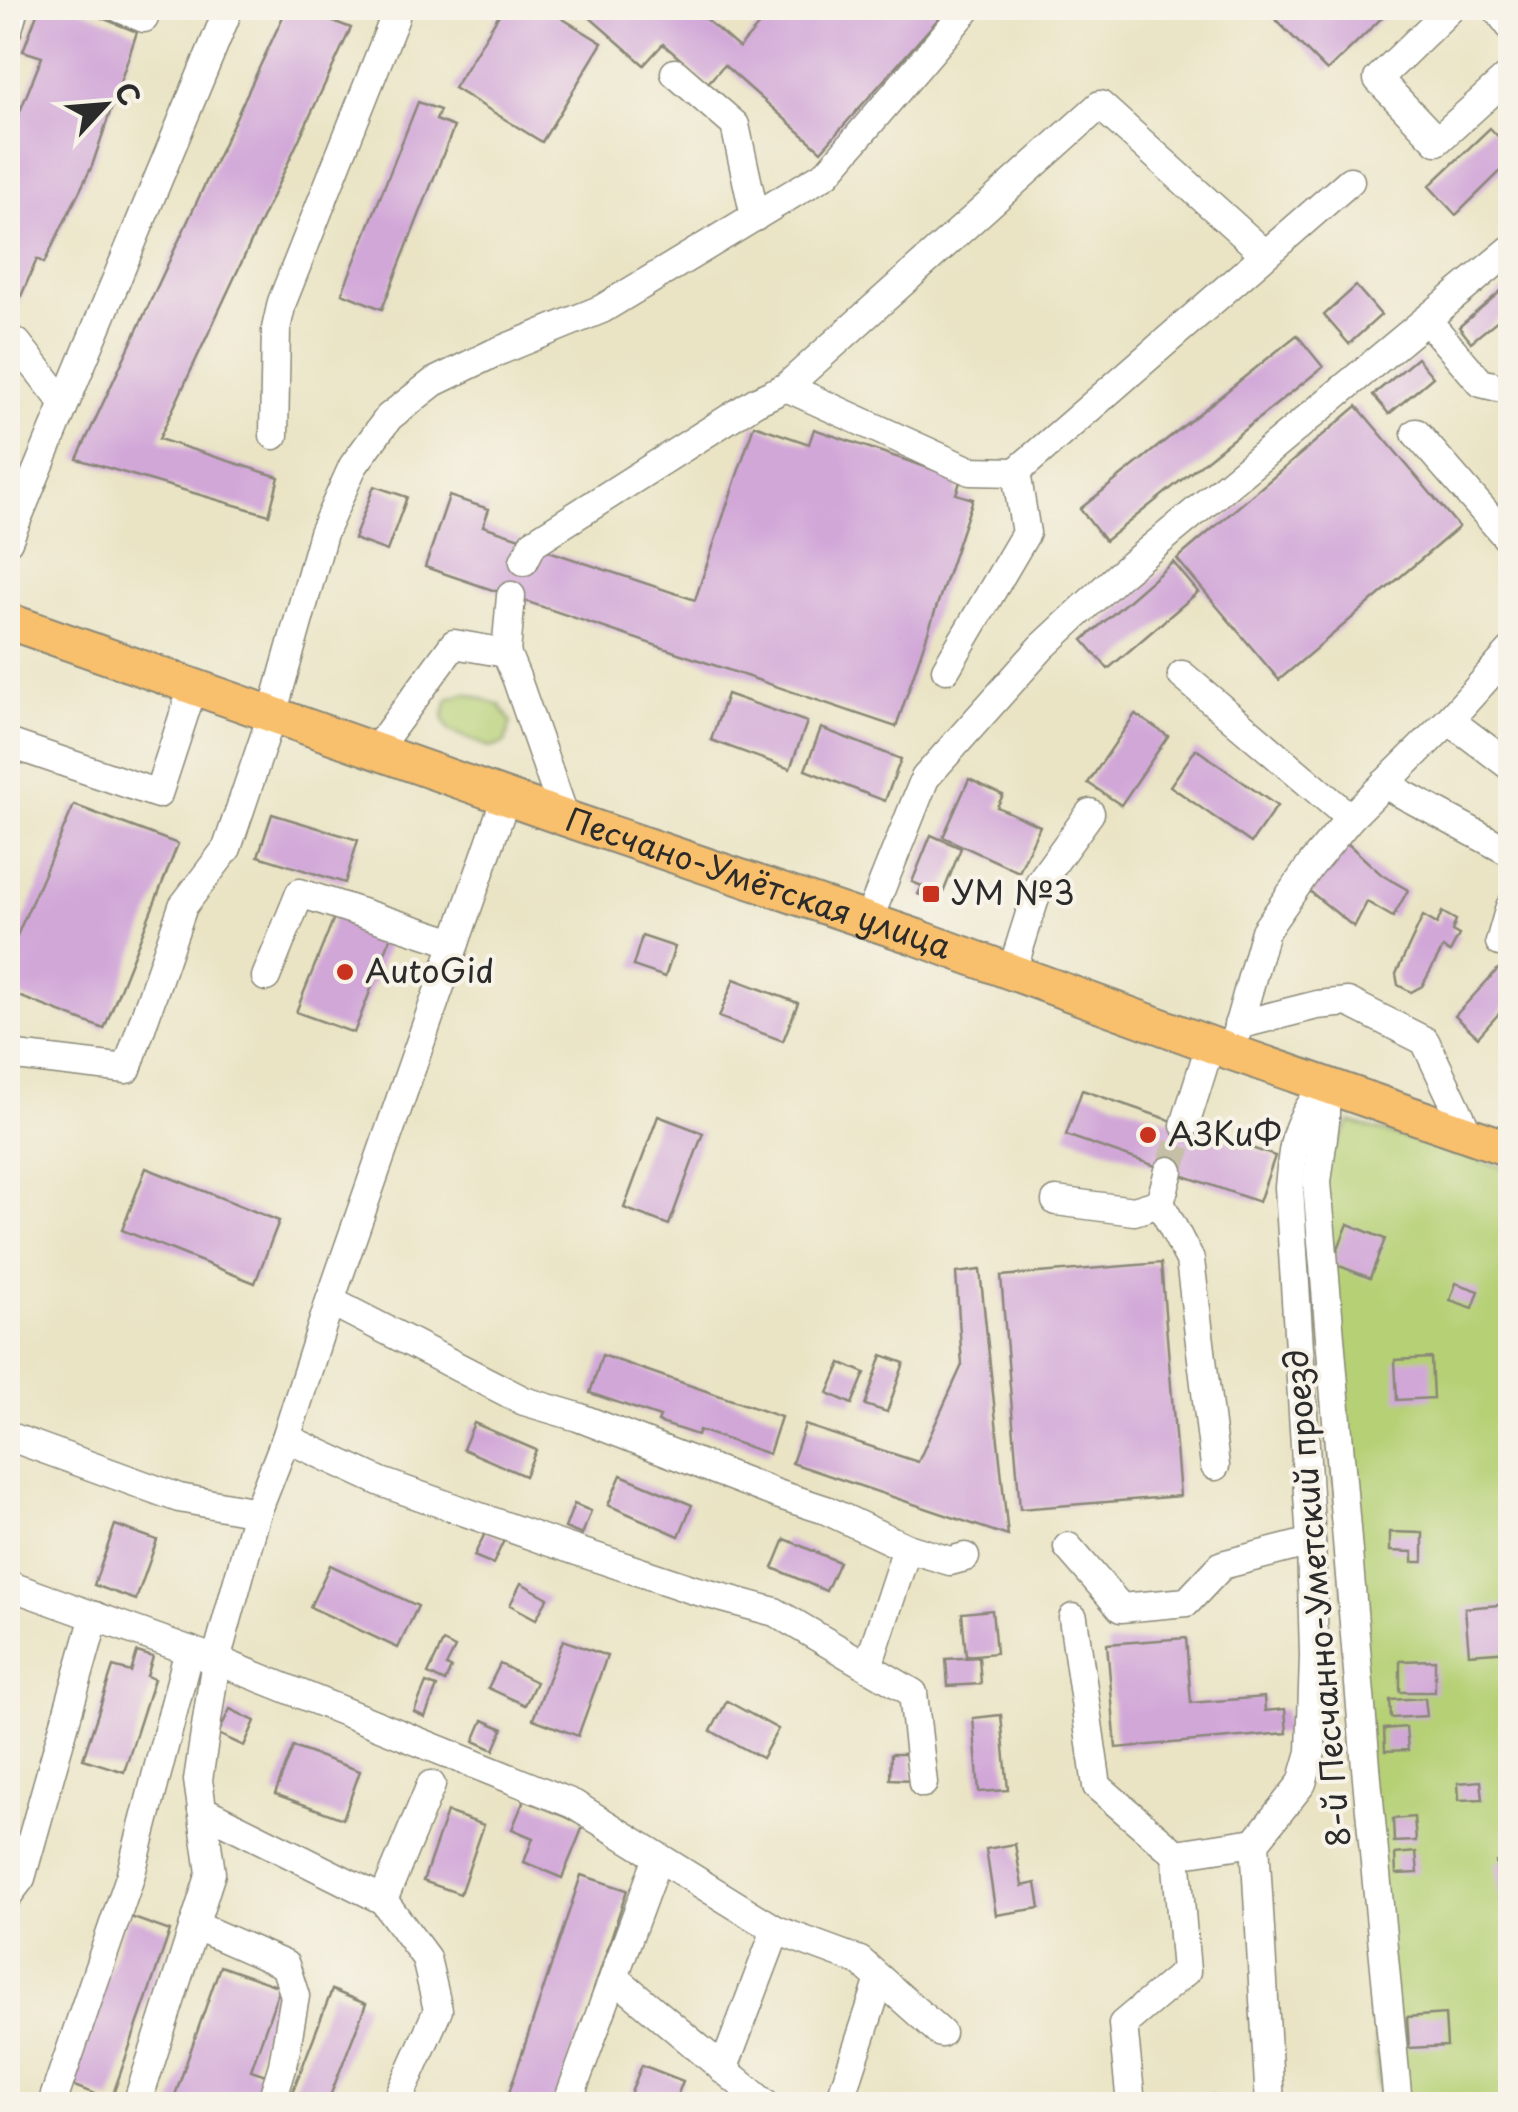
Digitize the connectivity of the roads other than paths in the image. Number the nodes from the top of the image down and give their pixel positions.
1 (14, 8) edge
2 (229, 8) edge
3 (393, 8) edge
4 (968, 8) edge
5 (1451, 8) edge
6 (1494, 8) edge
7 (1510, 26) edge
8 (8, 29) edge
9 (675, 73) dead end
10 (1510, 75) edge
11 (1350, 181) dead end
12 (755, 217) junction
13 (1510, 250) edge
14 (1264, 254) junction
15 (1427, 320) junction
16 (8, 338) edge
17 (786, 387) junction
18 (1510, 390) edge
19 (64, 403) junction
20 (1416, 433) dead end
21 (274, 435) dead end
22 (1016, 472) junction
23 (1510, 540) edge
24 (8, 541) edge
25 (524, 562) dead end
26 (511, 596) dead end
27 (8, 622) edge
28 (1510, 652) edge
29 (506, 653) junction
30 (946, 669) dead end
31 (1182, 675) dead end
32 (194, 687) junction
33 (272, 714) junction
34 (1450, 720) junction
35 (8, 743) edge
36 (375, 751) junction
37 (1510, 766) edge
38 (1384, 784) junction
39 (506, 797) junction
40 (1090, 812) dead end
41 (565, 818) junction
42 (1350, 818) junction
43 (1510, 852) edge
44 (1510, 907) edge
45 (868, 921) junction
46 (1500, 942) dead end
47 (455, 943) junction
48 (1012, 971) junction
49 (266, 977) dead end
50 (1226, 1041) junction
51 (8, 1055) edge
52 (1324, 1086) junction
53 (1184, 1125) tunnel mouth
54 (1469, 1135) junction
55 (1508, 1142) edge
56 (1169, 1171) tunnel mouth
57 (1056, 1201) dead end
58 (1160, 1202) junction
59 (330, 1301) junction
60 (8, 1436) edge
61 (286, 1438) junction
62 (1215, 1466) dead end
63 (257, 1512) junction
64 (1310, 1542) junction
65 (907, 1548) junction
66 (1068, 1548) dead end
67 (965, 1557) dead end
68 (8, 1585) edge
69 (95, 1616) junction
70 (1073, 1618) dead end
71 (189, 1650) junction
72 (216, 1660) junction
73 (868, 1666) junction
74 (924, 1782) dead end
75 (431, 1785) dead end
76 (202, 1810) junction
77 (1255, 1842) junction
78 (1176, 1854) junction
79 (658, 1857) junction
80 (8, 1895) edge
81 (383, 1900) junction
82 (194, 1925) junction
83 (776, 1930) junction
84 (614, 1977) junction
85 (880, 1978) junction
86 (942, 2033) dead end
87 (724, 2070) junction
88 (52, 2104) edge
89 (137, 2104) edge
90 (271, 2104) edge
91 (396, 2104) edge
92 (567, 2104) edge
93 (764, 2104) edge
94 (839, 2104) edge
95 (1130, 2104) edge
96 (1270, 2104) edge
97 (1398, 2104) edge

1 - 8 street
2 - 19 street
3 - 21 street
4 - 12 street
5 - 10 street
6 - 7 street
9 - 12 street
11 - 14 street
12 - 33 street
13 - 15 street
14 - 17 street
14 - 22 street
15 - 18 street
15 - 45 street
16 - 19 street
17 - 22 street
17 - 25 street
19 - 24 street
20 - 23 street
22 - 30 street
26 - 29 street
27 - 32 main road, Песчано-Умётская улица
28 - 34 street
29 - 36 street
29 - 41 street
31 - 42 street
32 - 33 main road, Песчано-Умётская улица
32 - 35 street
33 - 36 main road, Песчано-Умётская улица
33 - 51 street
34 - 37 street
34 - 38 street
36 - 39 main road, Песчано-Умётская улица
38 - 42 street
38 - 43 street
39 - 41 main road, Песчано-Умётская улица
39 - 47 street
40 - 48 street
41 - 45 main road, Песчано-Умётская улица
42 - 50 street
44 - 46 street
45 - 48 main road, Песчано-Умётская улица
47 - 49 street
47 - 59 street
48 - 50 main road, Песчано-Умётская улица
50 - 52 main road, Песчано-Умётская улица
50 - 53 street
50 - 54 street
52 - 54 main road, Песчано-Умётская улица
52 - 64 street
52 - 97 street, 8-й Песчанно-Уметский проезд
54 - 55 main road, Песчано-Умётская улица
56 - 58 street
57 - 58 street
58 - 62 street
59 - 61 street
59 - 65 street
60 - 63 street
61 - 63 street
61 - 73 street
63 - 72 street
64 - 66 street
64 - 77 street
65 - 67 street
65 - 73 street
68 - 69 street
69 - 71 street
69 - 80 street
70 - 78 street
71 - 72 street
71 - 88 street
72 - 76 street
72 - 79 street
73 - 74 street
75 - 81 street
76 - 81 street
76 - 82 street
77 - 78 street
77 - 96 street
78 - 95 street
79 - 83 street
79 - 84 street
81 - 91 street
82 - 89 street
82 - 90 street
83 - 85 street
83 - 87 street
84 - 87 street
84 - 92 street
85 - 86 street
85 - 94 street
87 - 93 street

